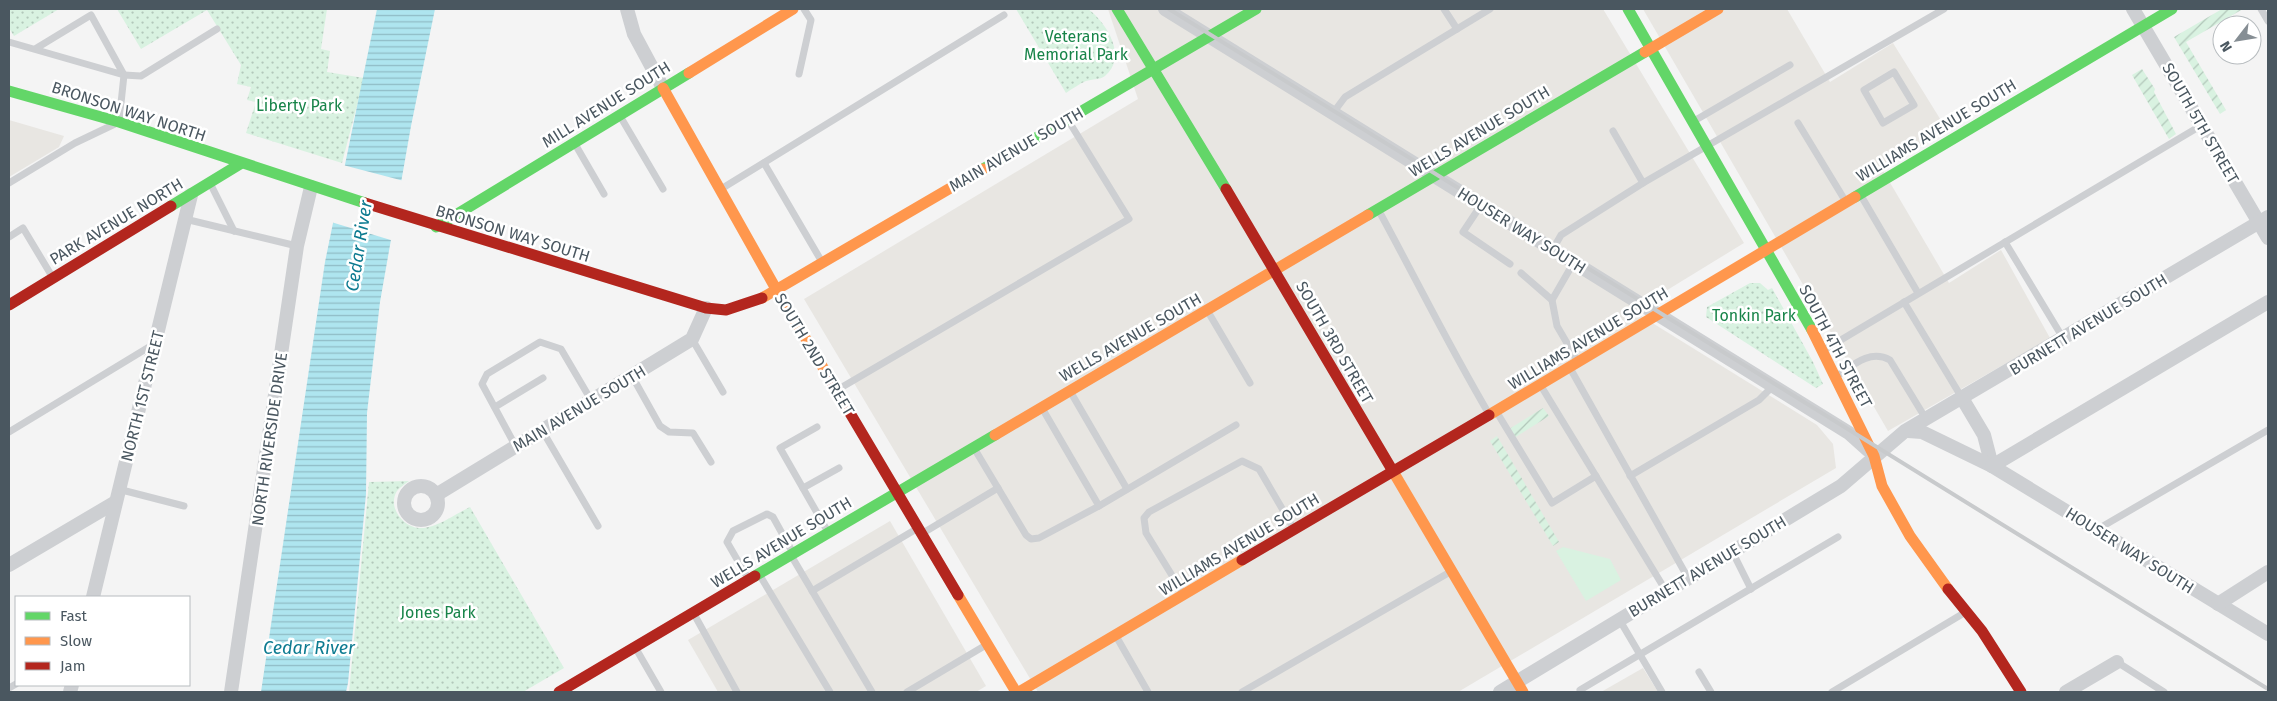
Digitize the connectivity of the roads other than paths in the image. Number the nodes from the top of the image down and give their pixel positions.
1 (627, 9) edge
2 (793, 9) edge
3 (804, 9) edge
4 (1117, 9) edge
5 (1166, 9) edge
6 (1256, 9) edge
7 (1444, 9) edge
8 (1489, 9) edge
9 (1628, 9) edge
10 (1718, 9) edge
11 (1944, 9) edge
12 (2133, 9) edge
13 (2172, 9) edge
14 (2261, 9) edge
15 (1004, 16) dead end
16 (2268, 21) edge
17 (2144, 26) junction
18 (217, 29) dead end
19 (1457, 29) junction
20 (1210, 36) junction
21 (9, 42) edge
22 (1651, 48) junction
23 (35, 50) junction
24 (1790, 65) dead end
25 (1155, 68) junction
26 (800, 74) dead end
27 (124, 75) junction
28 (663, 88) junction
29 (1864, 90) joint
30 (9, 91) edge
31 (1333, 113) junction
32 (619, 115) junction
33 (1067, 119) junction
34 (1693, 121) junction
35 (118, 122) junction
36 (1798, 123) dead end
37 (2202, 125) junction
38 (1613, 131) dead end
39 (574, 142) junction
40 (1708, 146) junction
41 (764, 162) junction
42 (240, 164) junction
43 (1435, 176) junction
44 (9, 183) edge
45 (210, 183) junction
46 (1643, 183) junction
47 (311, 187) junction
48 (662, 189) dead end
49 (721, 189) junction
50 (604, 194) dead end
51 (1860, 194) junction
52 (191, 195) junction
53 (1846, 202) junction
54 (1481, 204) junction
55 (1379, 209) junction
56 (185, 219) junction
57 (2264, 220) edge
58 (434, 226) junction
59 (234, 231) junction
60 (9, 237) edge
61 (2268, 238) edge
62 (2005, 242) junction
63 (297, 246) junction
64 (1553, 249) junction
65 (1765, 250) junction
66 (1574, 262) junction
67 (822, 263) junction
68 (1510, 264) dead end
69 (1274, 271) junction
70 (1521, 273) dead end
71 (53, 278) junction
72 (776, 289) junction
73 (1918, 293) junction
74 (1552, 300) junction
75 (1904, 302) junction
76 (2268, 302) edge
77 (9, 305) edge
78 (706, 308) junction
79 (1207, 310) junction
80 (1660, 315) junction
81 (692, 339) junction
82 (2063, 339) junction
83 (156, 342) junction
84 (1823, 350) junction
85 (1574, 365) junction
86 (632, 376) junction
87 (1836, 376) junction
88 (543, 378) dead end
89 (1250, 383) dead end
90 (1540, 385) junction
91 (1773, 386) junction
92 (836, 390) junction
93 (1070, 391) junction
94 (723, 392) dead end
95 (1962, 398) junction
96 (591, 400) junction
97 (495, 407) junction
98 (1042, 408) junction
99 (1493, 413) junction
100 (1926, 420) junction
101 (1236, 425) dead end
102 (817, 427) dead end
103 (542, 430) junction
104 (2268, 430) edge
105 (1908, 431) junction
106 (9, 432) edge
107 (516, 447) junction
108 (974, 447) junction
109 (1874, 456) junction
110 (711, 462) dead end
111 (1992, 466) junction
112 (839, 468) dead end
113 (1392, 472) junction
114 (1596, 476) junction
115 (1630, 476) junction
116 (803, 488) junction
117 (998, 488) junction
118 (1127, 490) junction
119 (897, 492) junction
120 (436, 495) dead end
121 (116, 496) junction
122 (184, 506) dead end
123 (1099, 506) junction
124 (598, 526) dead end
125 (2098, 529) junction
126 (1295, 530) junction
127 (920, 531) junction
128 (829, 532) junction
129 (1838, 537) dead end
130 (1732, 551) junction
131 (792, 554) junction
132 (9, 564) edge
133 (1452, 571) junction
134 (2268, 572) edge
135 (754, 577) junction
136 (1688, 578) junction
137 (1752, 588) junction
138 (812, 591) junction
139 (1666, 591) junction
140 (1184, 595) junction
141 (93, 596) edge
142 (2218, 604) junction
143 (1966, 612) junction
144 (693, 613) junction
145 (1619, 619) junction
146 (2268, 634) edge
147 (1116, 636) junction
148 (987, 644) junction
149 (635, 647) junction
150 (1640, 654) junction
151 (2117, 662) joint
152 (1698, 672) dead end
153 (1520, 687) edge
154 (1580, 690) dead end
155 (231, 692) edge
156 (558, 692) edge
157 (661, 692) edge
158 (738, 692) edge
159 (830, 692) edge
160 (872, 692) edge
161 (907, 692) edge
162 (1018, 692) edge
163 (1148, 692) edge
164 (1242, 692) edge
165 (1500, 692) edge
166 (1662, 692) edge
167 (1711, 692) edge
168 (1832, 692) edge
169 (2021, 692) edge
170 (2066, 692) edge
171 (2164, 692) edge

1 - 28 street, SOUTH 2ND STREET
2 - 28 street, MILL AVENUE SOUTH
3 - 26 lane
4 - 25 street, SOUTH 3RD STREET
5 - 20 street, HOUSER WAY SOUTH
6 - 20 street, MAIN AVENUE SOUTH
7 - 19 lane
8 - 19 lane
9 - 22 street, SOUTH 4TH STREET
10 - 22 street, WELLS AVENUE SOUTH
11 - 40 lane
12 - 17 street, SOUTH 5TH STREET
13 - 17 street, WILLIAMS AVENUE SOUTH
14 - 16 lane
15 - 41 lane
17 - 37 street, SOUTH 5TH STREET
17 - 51 street, WILLIAMS AVENUE SOUTH
18 - 27 lane
19 - 31 lane
20 - 25 street, MAIN AVENUE SOUTH
20 - 31 street, HOUSER WAY SOUTH
21 - 23 lane
22 - 34 street, SOUTH 4TH STREET
22 - 43 street, WELLS AVENUE SOUTH
23 - 27 lane
23 - 27 lane
24 - 34 lane
25 - 33 street, MAIN AVENUE SOUTH
25 - 69 street, SOUTH 3RD STREET
27 - 35 lane
28 - 32 street, MILL AVENUE SOUTH
28 - 49 street, SOUTH 2ND STREET
29 - 29 lane
30 - 35 street, BRONSON WAY NORTH
31 - 43 street, HOUSER WAY SOUTH
32 - 39 street, MILL AVENUE SOUTH
32 - 48 lane
33 - 67 street, MAIN AVENUE SOUTH
33 - 92 lane
34 - 40 street, SOUTH 4TH STREET
35 - 42 street, BRONSON WAY NORTH
35 - 44 lane
36 - 53 lane
37 - 57 street, SOUTH 5TH STREET
37 - 62 lane
38 - 46 lane
39 - 50 lane
39 - 58 street, MILL AVENUE SOUTH
40 - 46 lane
40 - 65 street, SOUTH 4TH STREET
41 - 49 lane
41 - 67 lane
42 - 45 street, PARK AVENUE NORTH
42 - 47 street, BRONSON WAY SOUTH
43 - 54 street, HOUSER WAY SOUTH
43 - 55 street, WELLS AVENUE SOUTH
45 - 52 street, PARK AVENUE NORTH
45 - 59 lane
46 - 64 lane
47 - 58 street, BRONSON WAY SOUTH
47 - 63 street, NORTH RIVERSIDE DRIVE
49 - 72 street, SOUTH 2ND STREET
51 - 53 street, WILLIAMS AVENUE SOUTH
51 - 73 lane
52 - 56 street, NORTH 1ST STREET
52 - 71 street, PARK AVENUE NORTH
53 - 65 street, WILLIAMS AVENUE SOUTH
54 - 64 street, HOUSER WAY SOUTH
54 - 68 lane
55 - 69 street, WELLS AVENUE SOUTH
55 - 99 lane
56 - 59 lane
56 - 83 street, NORTH 1ST STREET
57 - 61 street, SOUTH 5TH STREET
57 - 82 street, BURNETT AVENUE SOUTH
58 - 78 street, BRONSON WAY SOUTH
59 - 63 lane
60 - 71 lane
62 - 73 lane
62 - 82 lane
63 - 155 street, NORTH RIVERSIDE DRIVE
64 - 66 street, HOUSER WAY SOUTH
65 - 80 street, WILLIAMS AVENUE SOUTH
65 - 84 street, SOUTH 4TH STREET
66 - 74 lane
66 - 80 street, HOUSER WAY SOUTH
67 - 72 street, MAIN AVENUE SOUTH
69 - 79 street, WELLS AVENUE SOUTH
69 - 113 street, SOUTH 3RD STREET
70 - 74 lane
71 - 77 street, PARK AVENUE NORTH
72 - 78 street, BRONSON WAY SOUTH
72 - 92 street, SOUTH 2ND STREET
73 - 75 lane
74 - 85 lane
75 - 84 lane
75 - 95 lane
76 - 111 street
78 - 81 street
79 - 89 lane
79 - 93 street, WELLS AVENUE SOUTH
80 - 85 street, WILLIAMS AVENUE SOUTH
80 - 91 street, HOUSER WAY SOUTH
81 - 86 street, MAIN AVENUE SOUTH
81 - 94 lane
82 - 95 street, BURNETT AVENUE SOUTH
83 - 106 lane
83 - 121 street, NORTH 1ST STREET
84 - 87 street, SOUTH 4TH STREET
85 - 90 street, WILLIAMS AVENUE SOUTH
85 - 115 lane
86 - 96 street, MAIN AVENUE SOUTH
86 - 110 lane
87 - 100 lane
87 - 109 street, SOUTH 4TH STREET
88 - 97 lane
90 - 99 street, WILLIAMS AVENUE SOUTH
90 - 114 lane
91 - 109 street, HOUSER WAY SOUTH
91 - 115 lane
92 - 119 street, SOUTH 2ND STREET
93 - 98 street, WELLS AVENUE SOUTH
93 - 118 lane
95 - 100 street, BURNETT AVENUE SOUTH
95 - 111 street
96 - 97 lane
96 - 103 street, MAIN AVENUE SOUTH
97 - 107 lane
98 - 108 street, WELLS AVENUE SOUTH
98 - 123 lane
99 - 113 street, WILLIAMS AVENUE SOUTH
99 - 114 lane
100 - 105 street, BURNETT AVENUE SOUTH
101 - 118 lane
102 - 116 lane
103 - 107 street, MAIN AVENUE SOUTH
103 - 124 lane
104 - 125 lane
105 - 109 street, BURNETT AVENUE SOUTH
105 - 111 street
107 - 120 street, MAIN AVENUE SOUTH
108 - 117 lane
108 - 119 street, WELLS AVENUE SOUTH
109 - 130 street, BURNETT AVENUE SOUTH
109 - 143 street, SOUTH 4TH STREET
111 - 125 street, HOUSER WAY SOUTH
112 - 116 lane
113 - 126 street, WILLIAMS AVENUE SOUTH
113 - 133 street, SOUTH 3RD STREET
114 - 139 lane
115 - 136 lane
116 - 128 lane
117 - 123 lane
117 - 127 lane
118 - 123 lane
119 - 127 street, SOUTH 2ND STREET
119 - 128 street, WELLS AVENUE SOUTH
121 - 122 lane
121 - 132 street
121 - 141 street, NORTH 1ST STREET
125 - 142 street, HOUSER WAY SOUTH
126 - 140 street, WILLIAMS AVENUE SOUTH
126 - 140 lane
127 - 138 lane
127 - 148 street, SOUTH 2ND STREET
128 - 131 street, WELLS AVENUE SOUTH
129 - 137 lane
130 - 136 street, BURNETT AVENUE SOUTH
130 - 137 lane
131 - 135 street, WELLS AVENUE SOUTH
131 - 135 lane
131 - 138 lane
133 - 153 street, SOUTH 3RD STREET
133 - 164 lane
134 - 142 street
135 - 144 street, WELLS AVENUE SOUTH
135 - 159 lane
136 - 139 street, BURNETT AVENUE SOUTH
137 - 150 lane
138 - 160 lane
139 - 145 street, BURNETT AVENUE SOUTH
140 - 147 street, WILLIAMS AVENUE SOUTH
142 - 146 street, HOUSER WAY SOUTH
143 - 168 lane
143 - 169 street, SOUTH 4TH STREET
144 - 149 street, WELLS AVENUE SOUTH
144 - 158 lane
145 - 150 lane
145 - 153 street, BURNETT AVENUE SOUTH
147 - 162 street, WILLIAMS AVENUE SOUTH
147 - 163 lane
148 - 161 lane
148 - 162 street, SOUTH 2ND STREET
149 - 156 street, WELLS AVENUE SOUTH
149 - 157 lane
150 - 154 lane
150 - 166 lane
151 - 170 street
151 - 171 lane
152 - 167 lane
153 - 165 street, BURNETT AVENUE SOUTH

